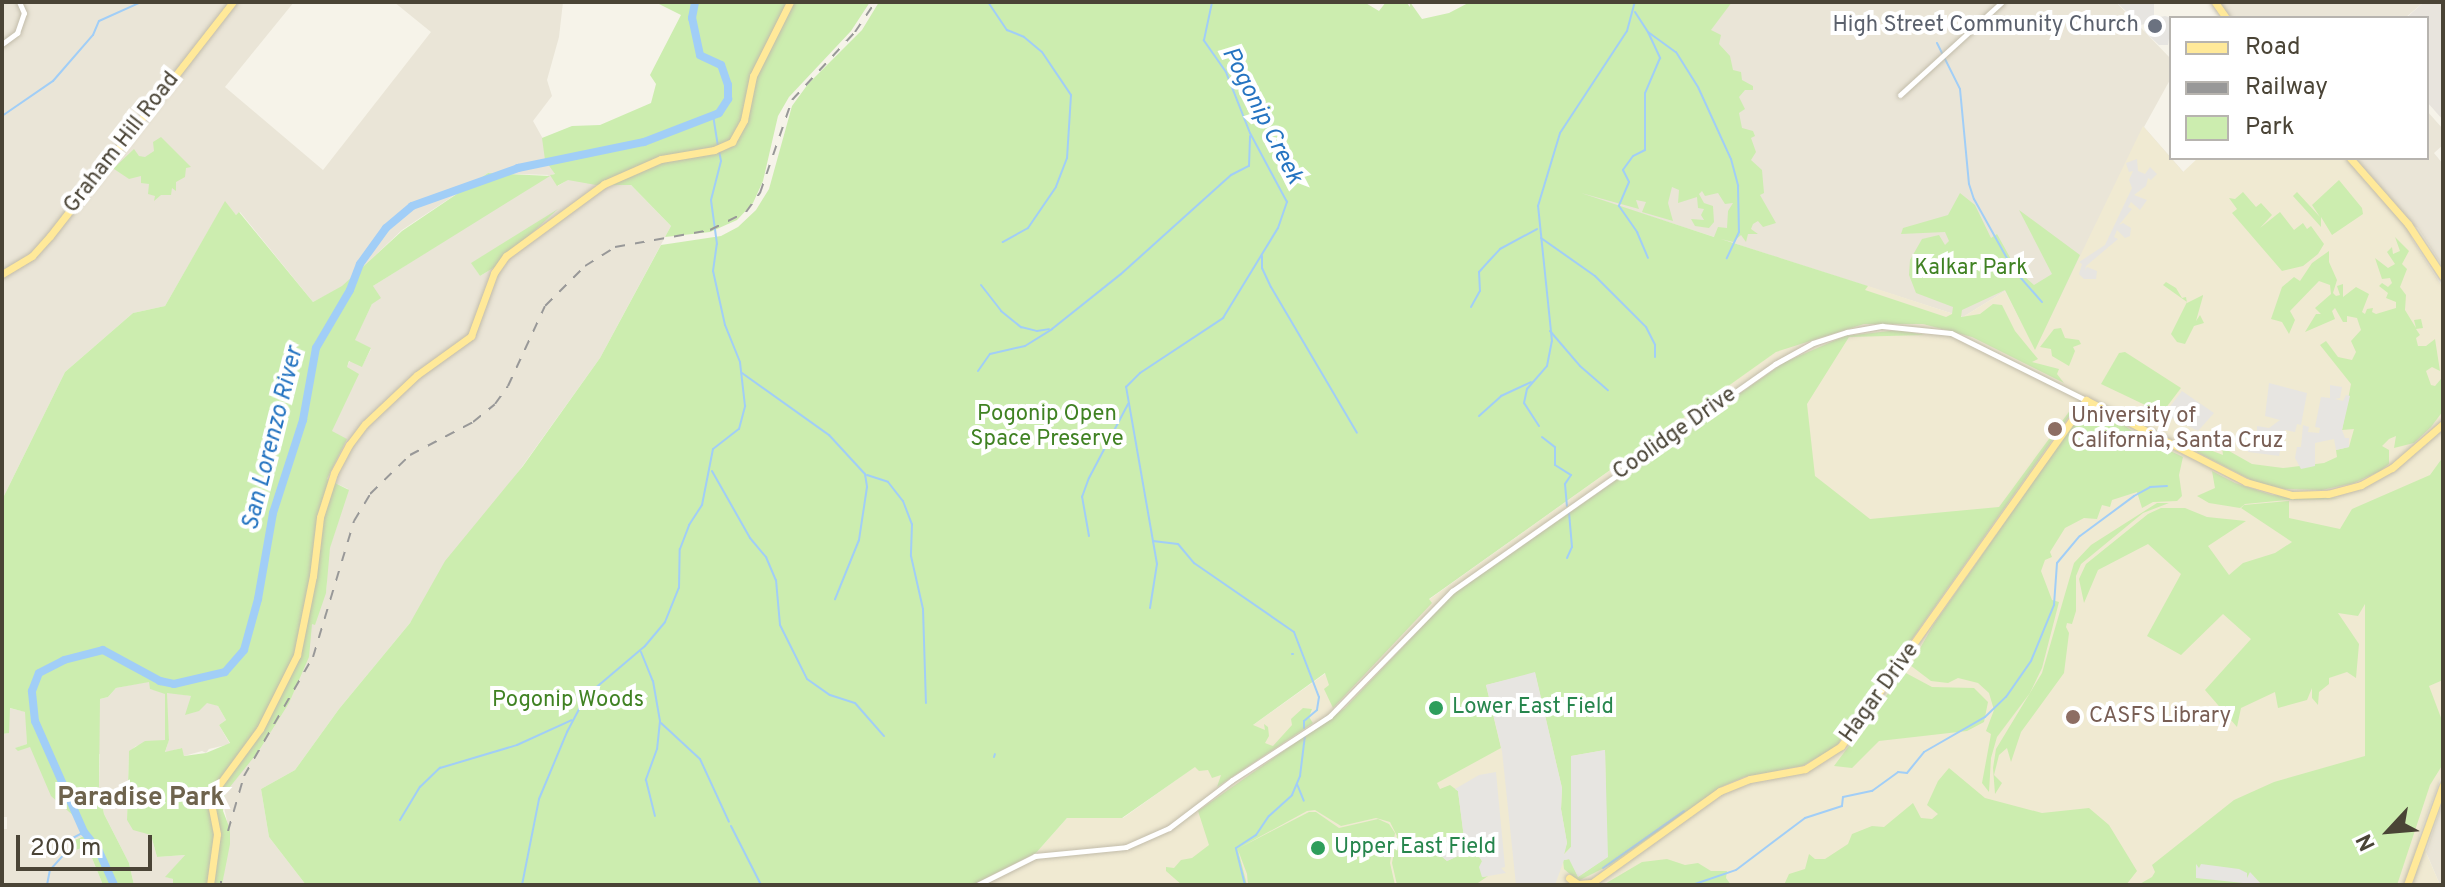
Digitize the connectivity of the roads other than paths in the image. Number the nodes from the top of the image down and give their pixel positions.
1 (19, 2) edge
2 (233, 2) edge
3 (790, 2) edge
4 (2002, 2) edge
5 (2, 44) edge
6 (1900, 95) dead end
7 (2352, 160) edge
8 (2, 274) edge
9 (2443, 277) edge
10 (2086, 400) junction
11 (2443, 416) edge
12 (2443, 424) edge
13 (2435, 429) junction
14 (2443, 785) edge
15 (1568, 882) edge
16 (1590, 884) edge
17 (210, 885) edge
18 (977, 885) edge
19 (2407, 885) edge

1 - 5 street
2 - 8 main road, Graham Hill Road
3 - 17 main road
4 - 6 street
7 - 9 main road
10 - 13 main road, Coolidge Drive
10 - 16 main road, Hagar Drive
10 - 18 street, Coolidge Drive
11 - 13 main road, Coolidge Drive
12 - 13 main road, Coolidge Drive
14 - 19 main road
15 - 16 main road

